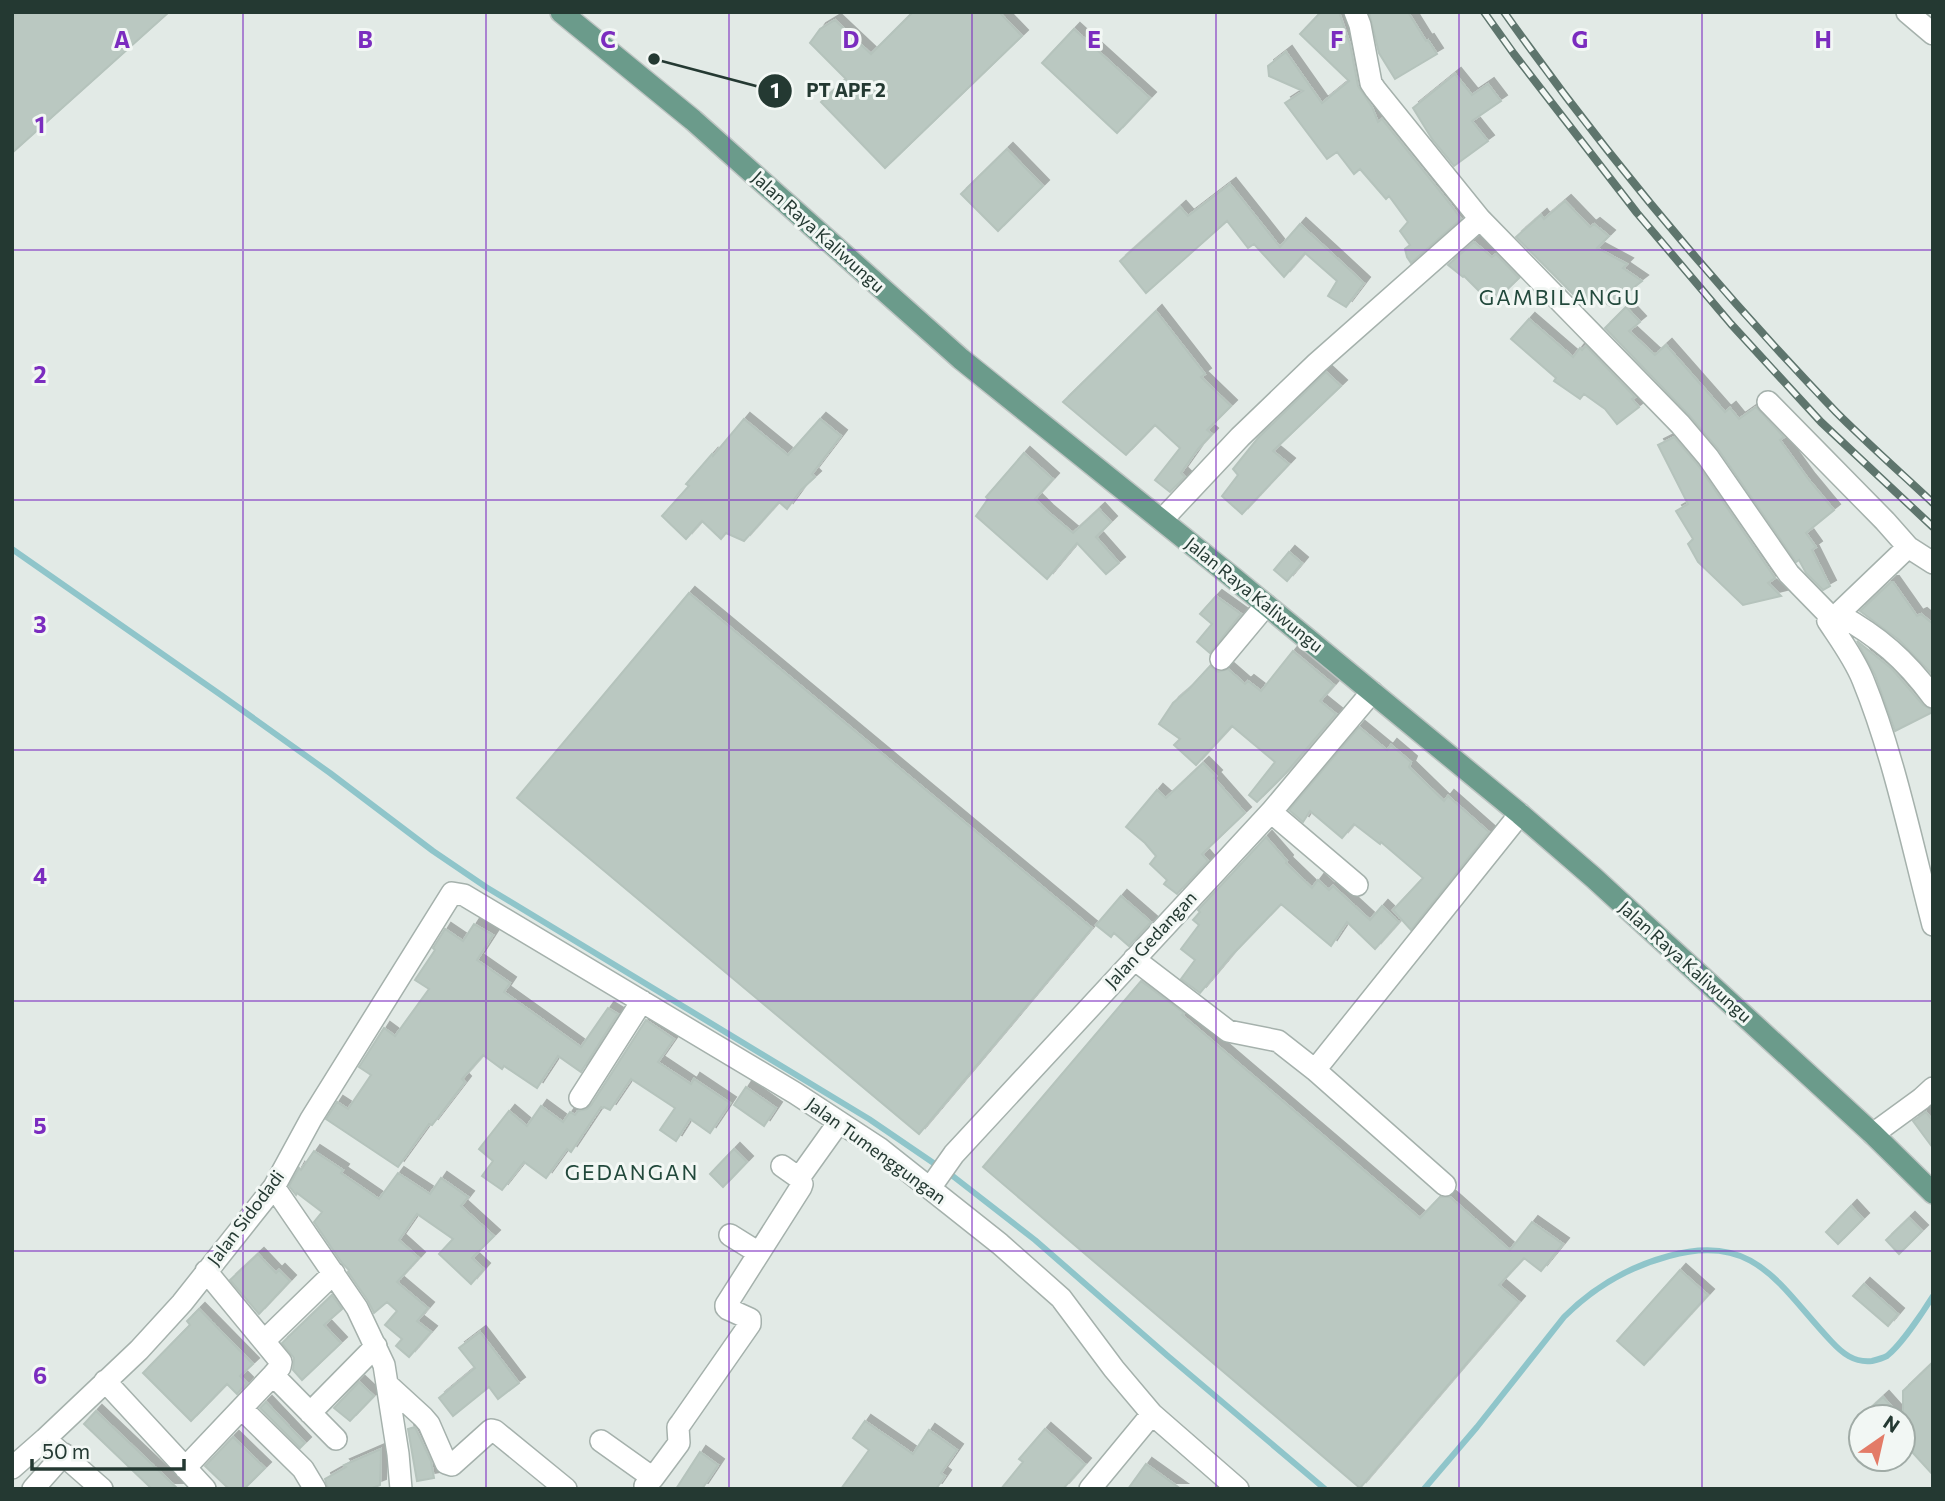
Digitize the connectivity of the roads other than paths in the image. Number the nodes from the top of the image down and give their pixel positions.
1 (561, 12) edge
2 (1355, 12) edge
3 (1907, 12) edge
4 (1933, 34) edge
5 (1480, 219) junction
6 (1768, 402) dead end
7 (1162, 520) junction
8 (1908, 548) junction
9 (1933, 564) edge
10 (1266, 605) junction
11 (1835, 615) junction
12 (1221, 659) dead end
13 (1372, 692) junction
14 (1933, 697) edge
15 (1271, 812) junction
16 (1520, 814) junction
17 (1357, 885) dead end
18 (452, 893) joint
19 (1933, 925) edge
20 (1134, 959) junction
21 (642, 1001) junction
22 (1315, 1070) junction
23 (1933, 1087) edge
24 (580, 1098) dead end
25 (839, 1122) junction
26 (1873, 1134) junction
27 (933, 1183) junction
28 (1445, 1185) dead end
29 (274, 1186) junction
30 (1933, 1193) edge
31 (730, 1235) dead end
32 (759, 1253) junction
33 (206, 1271) junction
34 (334, 1273) junction
35 (264, 1341) junction
36 (376, 1346) junction
37 (274, 1375) junction
38 (105, 1381) junction
39 (393, 1389) junction
40 (242, 1409) junction
41 (310, 1413) junction
42 (1152, 1414) junction
43 (46, 1439) junction
44 (336, 1439) dead end
45 (601, 1441) dead end
46 (64, 1454) junction
47 (12, 1468) edge
48 (185, 1468) junction
49 (311, 1481) edge
50 (647, 1485) edge
51 (33, 1489) edge
52 (102, 1489) edge
53 (205, 1489) edge
54 (401, 1489) edge
55 (566, 1489) edge
56 (1090, 1489) edge
57 (1238, 1489) edge

1 - 7 main road, Jalan Raya Kaliwungu
2 - 5 street
3 - 4 street
5 - 7 street
5 - 11 street
6 - 8 street
7 - 10 main road, Jalan Raya Kaliwungu
8 - 9 street
8 - 11 street
10 - 12 street
10 - 13 main road, Jalan Raya Kaliwungu
11 - 14 street
11 - 19 street
13 - 15 street, Jalan Gedangan
13 - 16 main road, Jalan Raya Kaliwungu
15 - 17 street
15 - 20 street, Jalan Gedangan
16 - 22 street
16 - 26 main road, Jalan Raya Kaliwungu
18 - 21 street, Jalan Tumenggungan
18 - 29 street, Jalan Sidodadi
20 - 22 street
20 - 27 street, Jalan Gedangan
21 - 24 street
21 - 25 street, Jalan Tumenggungan
22 - 28 street
23 - 26 street
25 - 27 street, Jalan Tumenggungan
25 - 32 street
26 - 30 main road, Jalan Raya Kaliwungu
27 - 42 street, Jalan Tumenggungan
29 - 33 street, Jalan Sidodadi
29 - 34 street
31 - 32 street
32 - 50 street
33 - 35 street
33 - 38 street, Jalan Sidodadi
34 - 35 street
34 - 36 street
35 - 37 street
36 - 39 street
36 - 41 street
37 - 40 street
37 - 41 street
38 - 43 street, Jalan Sidodadi
38 - 48 street
39 - 54 street
39 - 55 street
40 - 48 street
40 - 49 street
41 - 44 street
42 - 56 street
42 - 57 street, Jalan Tumenggungan
43 - 46 street
43 - 47 street, Jalan Sidodadi
45 - 50 street
46 - 51 street
46 - 52 street
48 - 53 street

